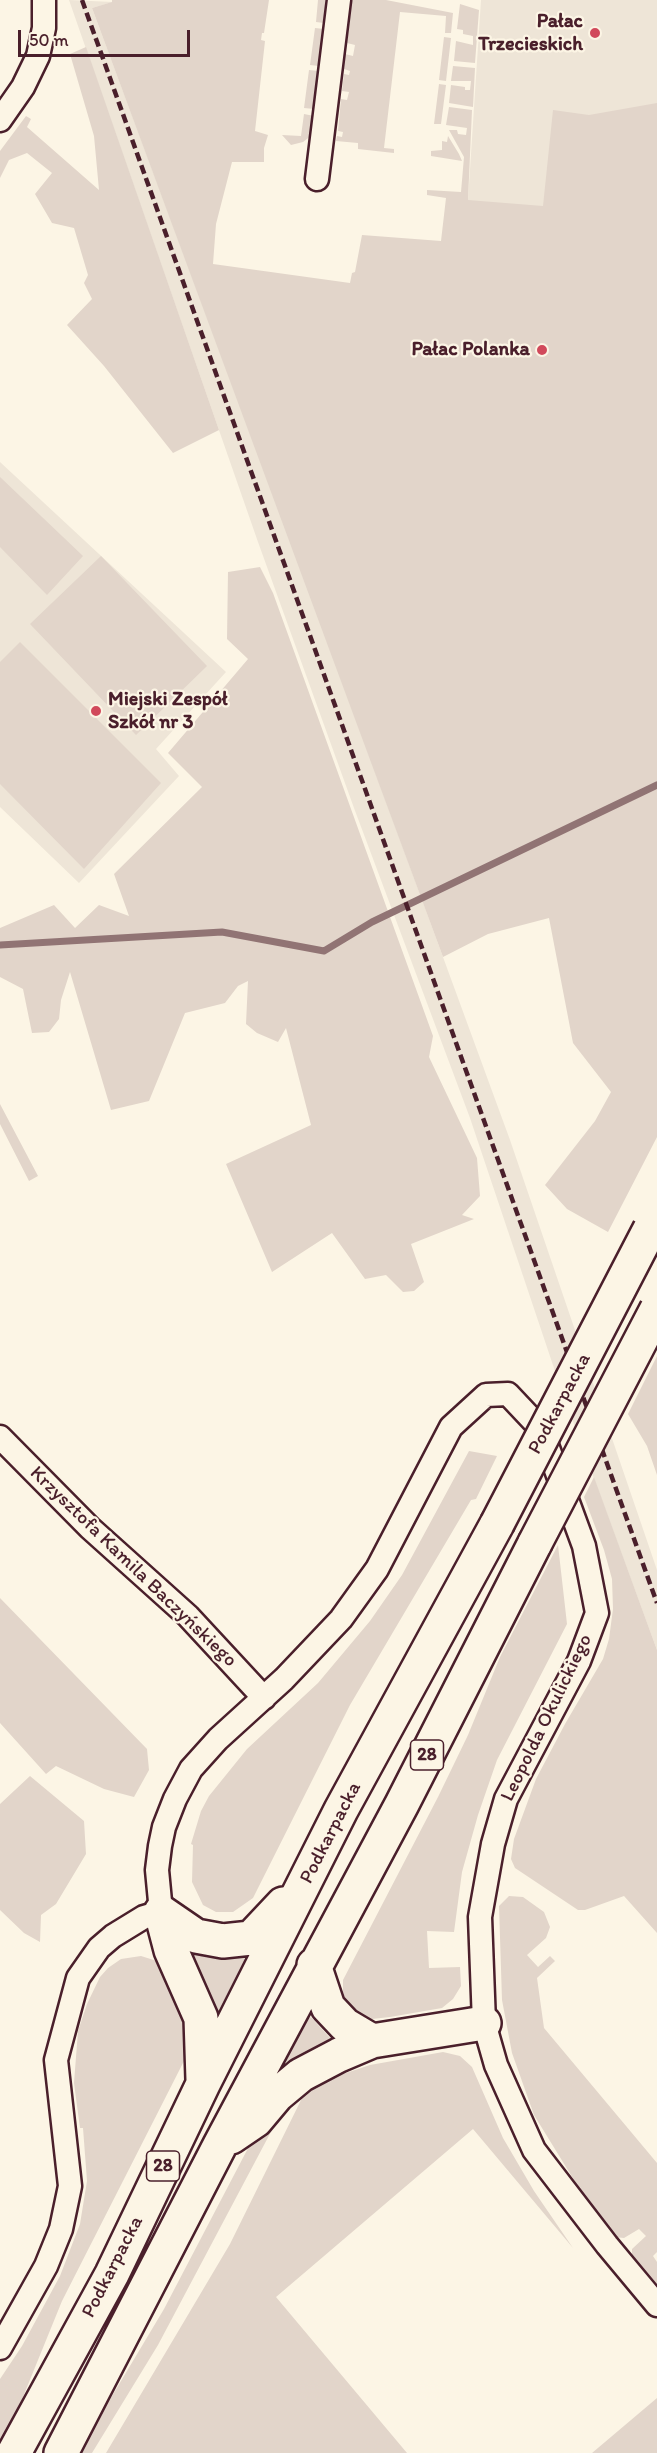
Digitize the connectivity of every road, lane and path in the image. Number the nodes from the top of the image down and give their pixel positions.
1 (44, 0) edge
2 (339, 0) edge
3 (0, 120) edge
4 (317, 179) dead end
5 (654, 1223) edge
6 (657, 1309) edge
7 (0, 1437) edge
8 (264, 1698) junction
9 (309, 1877) junction
10 (161, 1912) junction
11 (314, 1965) junction
12 (484, 2023) junction
13 (372, 2041) junction
14 (202, 2084) junction
15 (220, 2145) junction
16 (657, 2305) edge
17 (0, 2348) edge
18 (14, 2453) edge
19 (61, 2453) edge

1 - 3 street
2 - 4 street
5 - 9 main road, Podkarpacka / 28, bridge
6 - 11 main road, Podkarpacka / 28, bridge
7 - 8 street, Krzysztofa Kamila Baczyńskiego
8 - 10 street, Leopolda Okulickiego
8 - 12 street, Leopolda Okulickiego
9 - 10 main road
9 - 14 main road, Podkarpacka / 28
10 - 14 main road
10 - 17 street
11 - 13 main road
11 - 15 main road, Podkarpacka / 28
12 - 13 main road
12 - 16 street, Leopolda Okulickiego
13 - 15 main road
14 - 18 main road, Podkarpacka / 28
15 - 19 main road, Podkarpacka / 28

